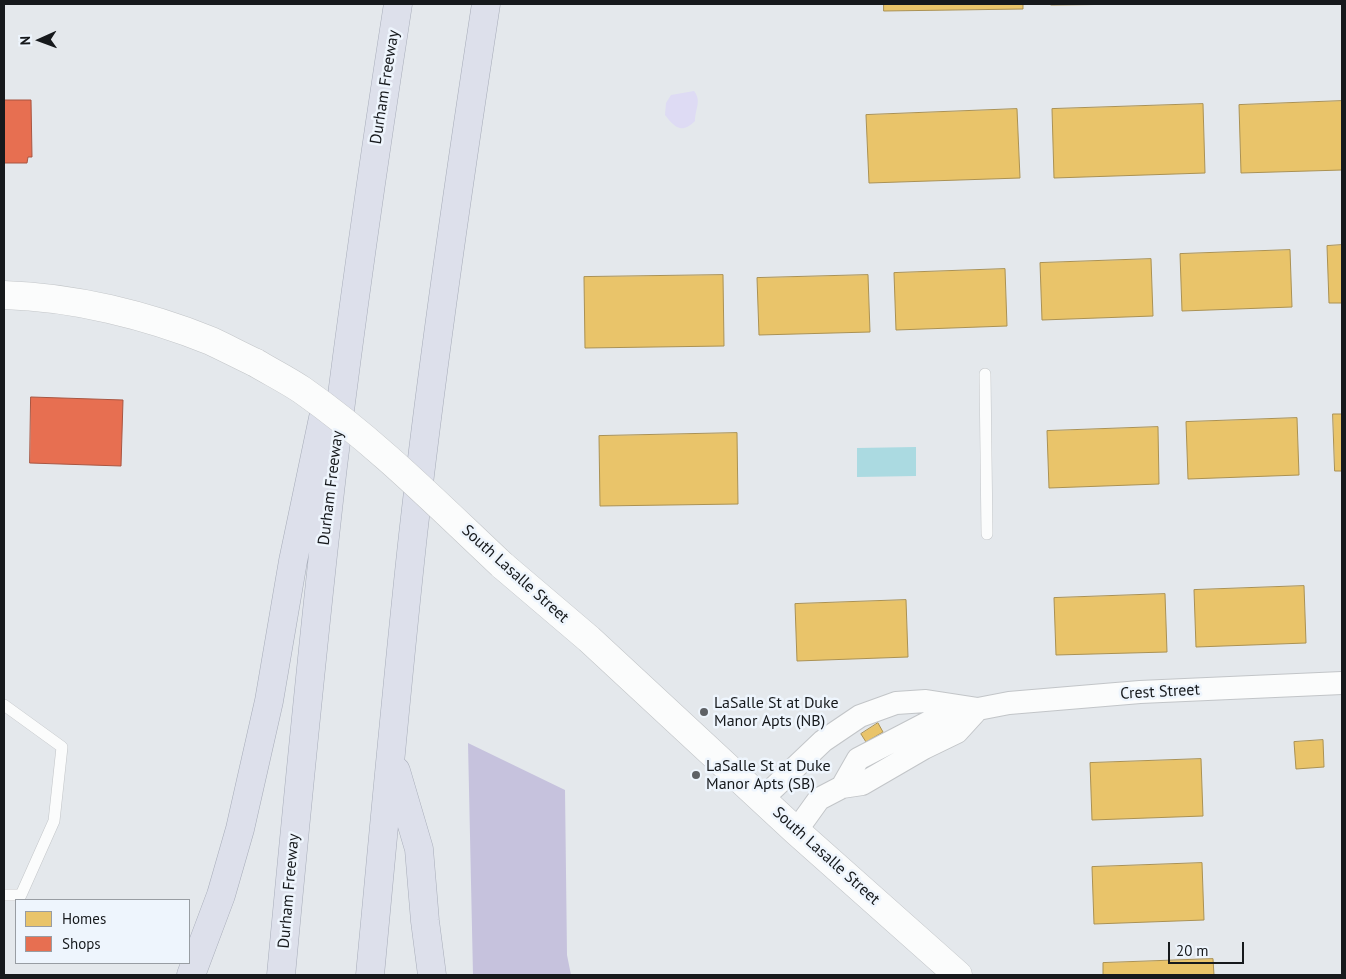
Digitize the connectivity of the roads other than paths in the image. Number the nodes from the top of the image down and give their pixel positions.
1 (398, 4) edge
2 (486, 4) edge
3 (367, 208) junction
4 (4, 295) edge
5 (985, 374) dead end
6 (988, 534) dead end
7 (1342, 683) edge
8 (4, 705) edge
9 (968, 708) junction
10 (391, 752) junction
11 (762, 799) junction
12 (796, 831) junction
13 (4, 895) edge
14 (191, 975) edge
15 (281, 975) edge
16 (370, 975) edge
17 (432, 975) edge
18 (958, 975) edge

1 - 3 highway, Durham Freeway
2 - 10 highway
3 - 14 highway
3 - 15 highway, Durham Freeway
4 - 11 street, South Lasalle Street, bridge
5 - 6 lane
7 - 9 street, Crest Street
8 - 13 lane
9 - 11 street, Crest Street
9 - 12 street
10 - 16 highway
10 - 17 highway
11 - 12 street, South Lasalle Street
12 - 18 street, South Lasalle Street

